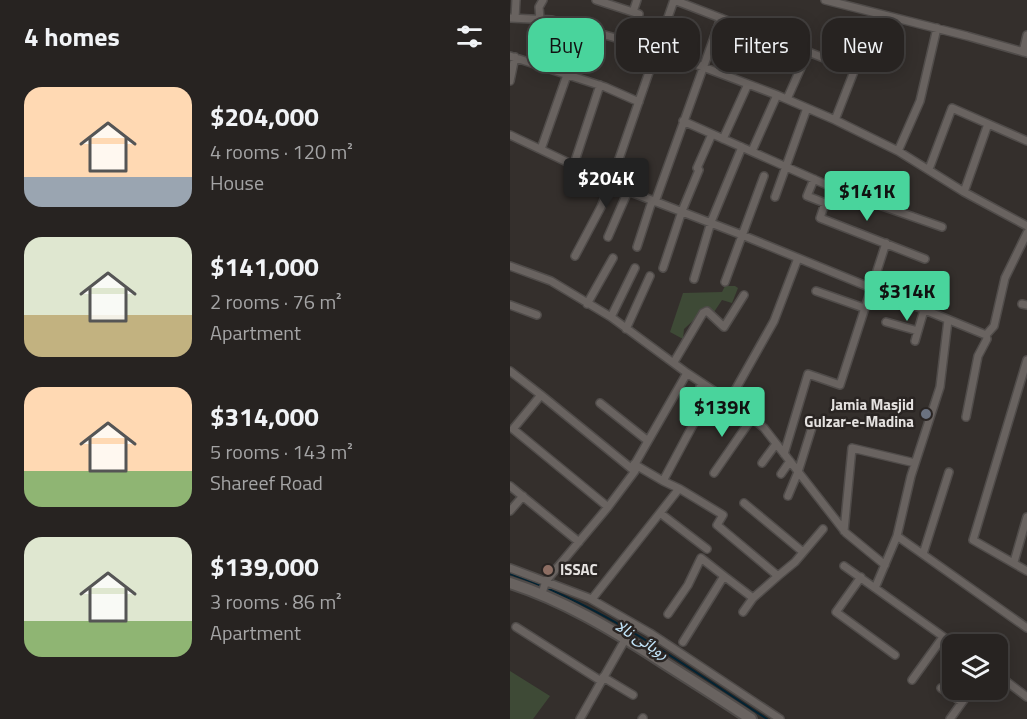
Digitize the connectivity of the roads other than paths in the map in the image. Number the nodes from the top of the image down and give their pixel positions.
1 (516, 0) edge
2 (543, 0) edge
3 (637, 0) edge
4 (674, 0) edge
5 (825, 0) edge
6 (601, 1) edge
7 (633, 12) junction
8 (512, 18) edge
9 (540, 18) edge
10 (638, 18) edge
11 (668, 18) edge
12 (721, 18) edge
13 (528, 19) edge
14 (937, 28) junction
15 (1027, 35) edge
16 (712, 43) edge
17 (1025, 52) edge
18 (512, 57) edge
19 (700, 67) edge
20 (703, 68) junction
21 (650, 72) edge
22 (799, 72) edge
23 (854, 72) edge
24 (567, 75) junction
25 (510, 81) edge
26 (748, 84) junction
27 (600, 86) junction
28 (777, 95) junction
29 (787, 99) junction
30 (639, 102) junction
31 (807, 108) junction
32 (835, 120) junction
33 (683, 121) junction
34 (988, 124) junction
35 (712, 134) junction
36 (510, 135) edge
37 (723, 139) junction
38 (1027, 141) edge
39 (742, 147) junction
40 (541, 149) junction
41 (898, 151) junction
42 (752, 152) junction
43 (573, 164) junction
44 (786, 167) junction
45 (929, 169) junction
46 (764, 176) dead end
47 (814, 179) junction
48 (611, 182) junction
49 (628, 191) junction
50 (964, 192) junction
51 (775, 197) dead end
52 (654, 201) junction
53 (682, 211) junction
54 (711, 222) junction
55 (1027, 226) edge
56 (942, 227) dead end
57 (1027, 233) edge
58 (742, 235) junction
59 (608, 237) dead end
60 (886, 243) junction
61 (637, 247) dead end
62 (575, 256) dead end
63 (613, 258) dead end
64 (798, 258) junction
65 (925, 259) dead end
66 (510, 267) edge
67 (635, 268) dead end
68 (663, 268) dead end
69 (650, 276) dead end
70 (694, 279) dead end
71 (725, 282) dead end
72 (870, 289) junction
73 (816, 291) dead end
74 (744, 295) dead end
75 (587, 304) junction
76 (510, 305) edge
77 (864, 308) junction
78 (924, 310) junction
79 (537, 315) dead end
80 (611, 317) junction
81 (948, 320) junction
82 (886, 322) dead end
83 (626, 329) junction
84 (918, 331) junction
85 (986, 335) junction
86 (915, 341) dead end
87 (1027, 360) edge
88 (674, 362) junction
89 (510, 371) edge
90 (687, 373) junction
91 (701, 383) junction
92 (541, 395) junction
93 (729, 401) junction
94 (600, 403) dead end
95 (966, 417) dead end
96 (752, 418) junction
97 (814, 421) dead end
98 (511, 429) edge
99 (648, 441) junction
100 (776, 444) junction
101 (784, 454) junction
102 (790, 461) junction
103 (915, 463) junction
104 (762, 464) dead end
105 (633, 466) junction
106 (798, 472) junction
107 (949, 472) dead end
108 (714, 473) dead end
109 (780, 474) dead end
110 (663, 481) junction
111 (678, 489) junction
112 (512, 491) edge
113 (523, 496) junction
114 (788, 496) dead end
115 (744, 503) dead end
116 (608, 507) junction
117 (510, 511) edge
118 (660, 513) junction
119 (1027, 517) edge
120 (823, 529) dead end
121 (844, 531) junction
122 (1025, 533) edge
123 (897, 536) junction
124 (579, 542) junction
125 (706, 549) dead end
126 (803, 552) junction
127 (923, 554) junction
128 (1014, 562) junction
129 (885, 565) junction
130 (844, 566) dead end
131 (510, 568) edge
132 (1027, 571) edge
133 (724, 576) junction
134 (778, 576) junction
135 (861, 577) junction
136 (546, 581) junction
137 (510, 583) edge
138 (875, 588) junction
139 (542, 592) junction
140 (753, 598) junction
141 (592, 599) junction
142 (742, 612) dead end
143 (668, 614) dead end
144 (516, 627) dead end
145 (1027, 628) edge
146 (942, 636) edge
147 (626, 638) junction
148 (942, 638) edge
149 (683, 642) dead end
150 (895, 655) dead end
151 (693, 663) junction
152 (686, 673) junction
153 (602, 679) junction
154 (912, 680) dead end
155 (1008, 683) edge
156 (941, 688) dead end
157 (633, 695) dead end
158 (1027, 697) edge
159 (962, 702) joint
160 (778, 718) edge
161 (580, 719) edge
162 (751, 719) edge
163 (950, 719) edge

1 - 8 street
2 - 9 street
3 - 7 street
4 - 11 street
4 - 12 street
5 - 14 street
6 - 7 street
7 - 10 street
8 - 13 street
14 - 17 street
14 - 41 street
15 - 17 street
16 - 20 street
18 - 24 street
18 - 25 street
19 - 20 street
20 - 26 street
20 - 33 street
21 - 30 street
22 - 29 street
23 - 32 street
24 - 27 street
24 - 40 street
26 - 28 street
26 - 37 street
27 - 30 street
27 - 43 street
28 - 29 street
28 - 42 street
29 - 31 street
30 - 48 street
31 - 32 street
31 - 44 street
32 - 41 street
33 - 35 street
33 - 52 street
34 - 38 street
34 - 45 street
34 - 50 street
35 - 37 street
35 - 53 street
36 - 40 street
37 - 39 street
39 - 42 street
39 - 54 street
40 - 43 street
41 - 45 street
42 - 44 street
43 - 48 street
44 - 47 street
44 - 51 street
45 - 50 street
46 - 58 street
47 - 56 street
47 - 60 street
48 - 49 street
48 - 62 street
49 - 52 street
49 - 59 street
50 - 55 street
52 - 53 street
52 - 61 street
53 - 54 street
53 - 68 street
54 - 58 street
54 - 70 street
57 - 85 street
58 - 64 street
58 - 71 street
60 - 65 street
60 - 72 street
63 - 75 street
64 - 72 street
64 - 93 street
66 - 75 street
67 - 80 street
69 - 83 street
72 - 77 street
72 - 78 street
73 - 77 street
74 - 88 street
75 - 80 street
76 - 79 street
77 - 101 street
78 - 81 street
78 - 84 street
80 - 83 street
81 - 85 street
81 - 103 street
82 - 84 street
83 - 88 street
84 - 86 street
85 - 95 street
87 - 128 street
88 - 90 street
89 - 92 street
90 - 91 street
90 - 99 street
91 - 93 street
91 - 110 street
92 - 98 street
92 - 105 street
93 - 96 street
94 - 99 street
96 - 100 street
96 - 108 street
97 - 106 street
98 - 116 street
99 - 105 street
100 - 101 street
100 - 104 street
101 - 102 street
102 - 106 street
102 - 109 street
103 - 121 street
103 - 123 street
105 - 110 street
105 - 116 street
106 - 114 street
106 - 121 street
107 - 127 street
110 - 111 street
111 - 118 street
111 - 134 street
112 - 113 street
113 - 117 street
113 - 124 street
115 - 126 street
116 - 124 street
118 - 125 street
118 - 141 street
119 - 122 street
120 - 126 street
121 - 129 street
122 - 128 street
123 - 127 street
123 - 129 street
124 - 136 street
126 - 134 street
127 - 145 street
128 - 132 street
129 - 138 street
130 - 135 street
131 - 136 street
133 - 140 street
133 - 143 street
133 - 149 street
134 - 140 street
135 - 138 street
135 - 150 street
136 - 139 street
136 - 141 street
137 - 139 street
138 - 146 street
139 - 147 street
140 - 142 street
141 - 151 street
144 - 153 street
147 - 152 street
147 - 153 street
148 - 154 street
151 - 152 street
151 - 160 street
152 - 162 street
153 - 157 street
153 - 161 street
155 - 158 street
156 - 159 street
159 - 163 street

